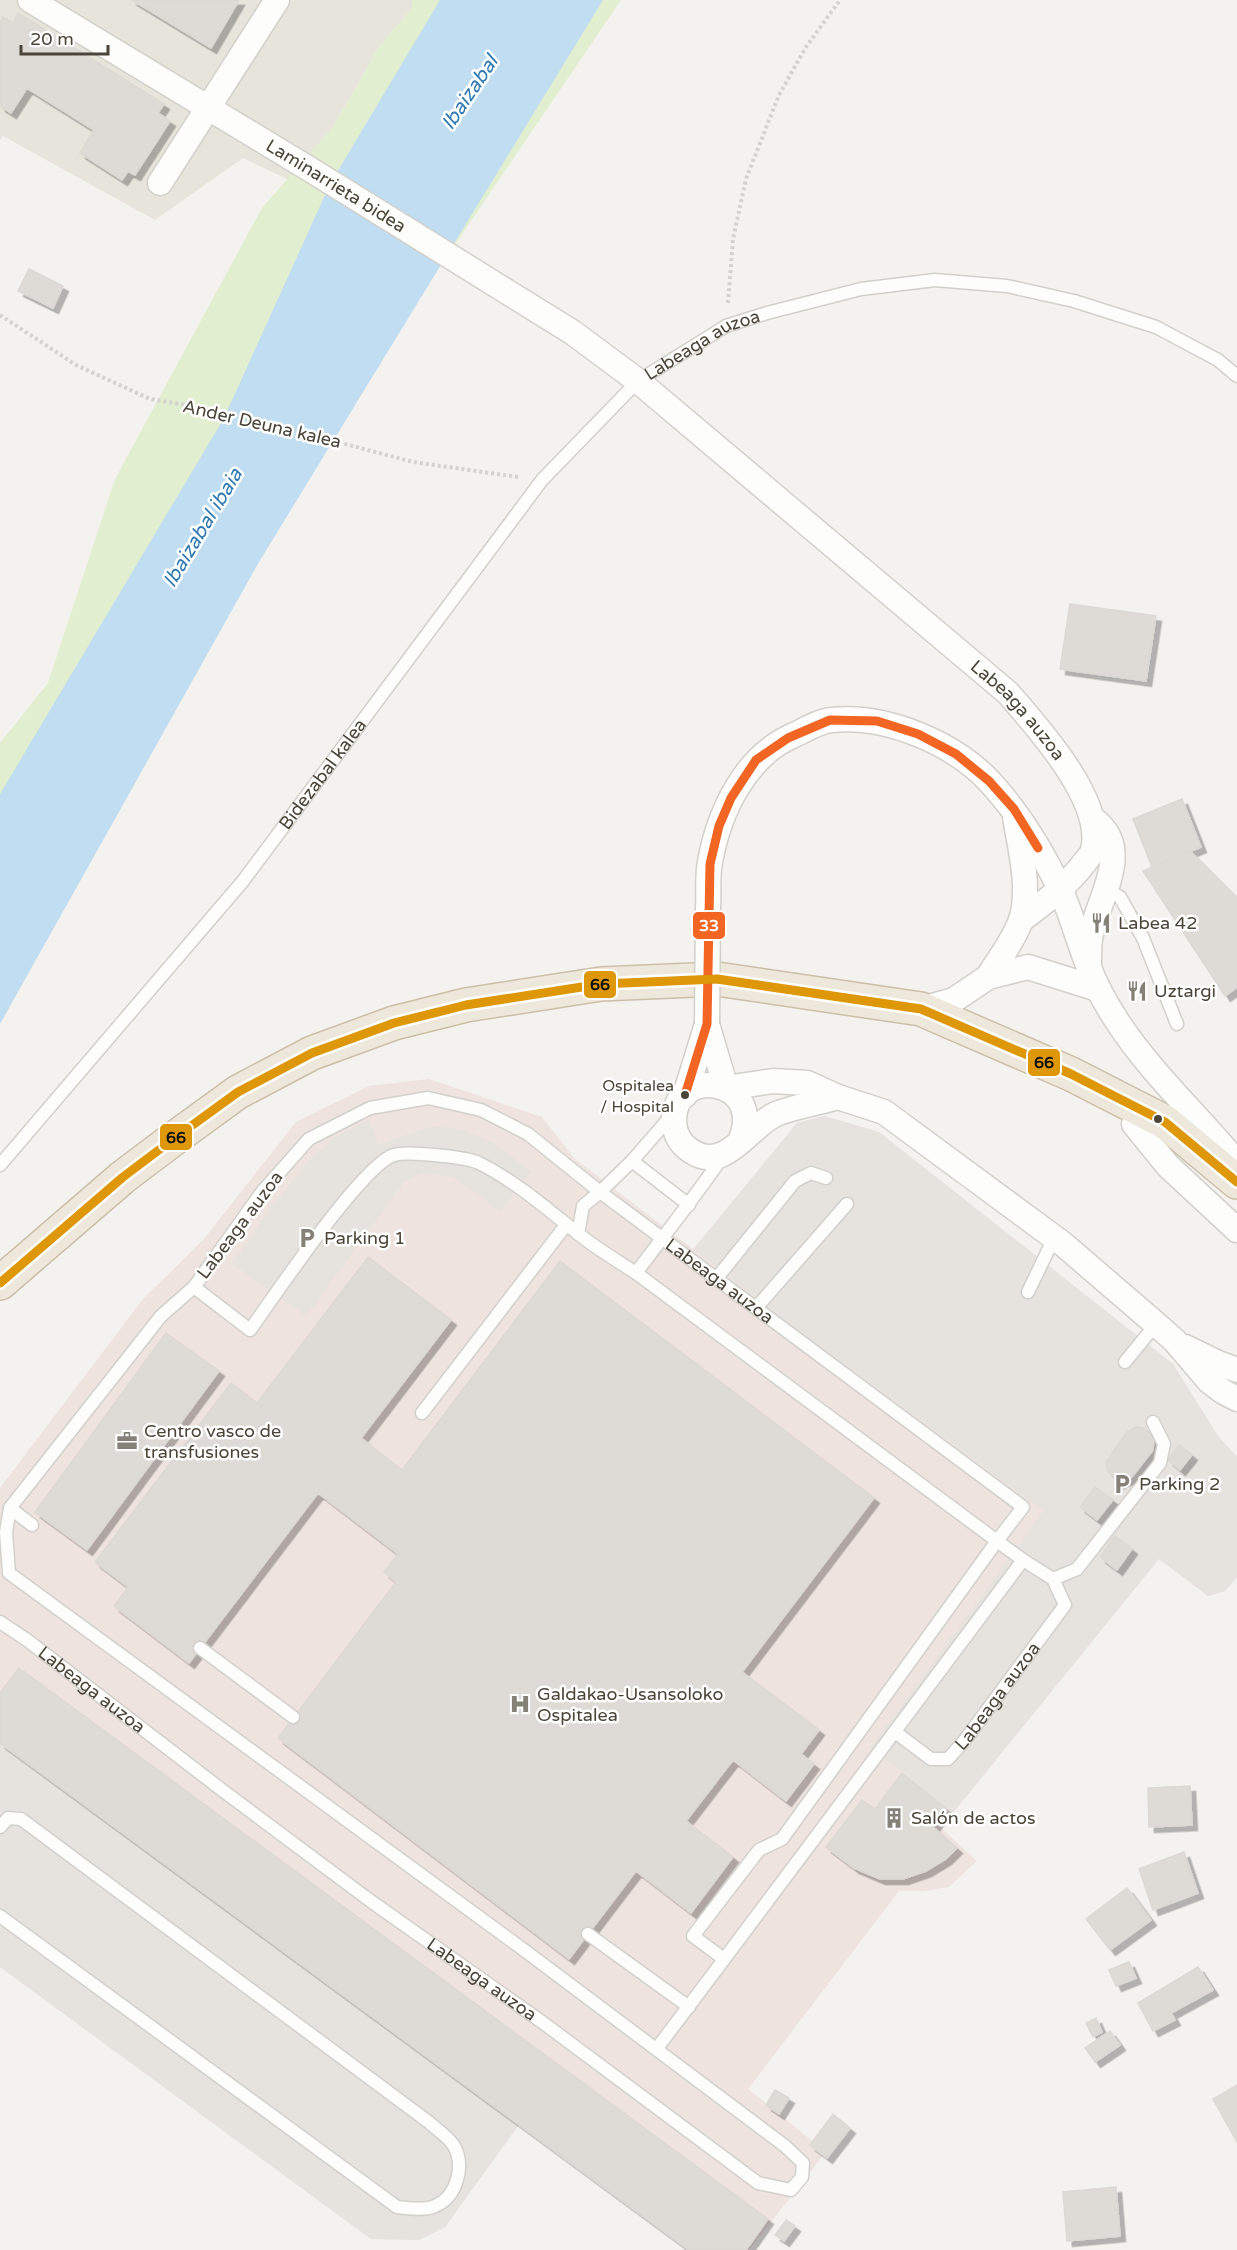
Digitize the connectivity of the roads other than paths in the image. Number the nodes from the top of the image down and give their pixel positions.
1 (30, 0) edge
2 (277, 0) edge
3 (210, 108) junction
4 (160, 183) dead end
5 (1237, 376) edge
6 (638, 381) junction
7 (1014, 809) junction
8 (1093, 819) junction
9 (1066, 885) junction
10 (1106, 890) junction
11 (1021, 920) junction
12 (988, 977) junction
13 (1093, 978) junction
14 (921, 1010) junction
15 (707, 1024) junction
16 (1177, 1024) dead end
17 (1071, 1074) junction
18 (726, 1088) junction
19 (838, 1097) junction
20 (680, 1104) junction
21 (1134, 1124) junction
22 (734, 1146) junction
23 (632, 1161) junction
24 (1237, 1163) edge
25 (0, 1165) edge
26 (826, 1178) dead end
27 (1237, 1182) edge
28 (600, 1192) junction
29 (847, 1204) dead end
30 (689, 1205) junction
31 (1237, 1206) edge
32 (566, 1225) junction
33 (1237, 1230) edge
34 (578, 1234) junction
35 (1054, 1238) junction
36 (662, 1239) junction
37 (636, 1274) junction
38 (716, 1279) junction
39 (0, 1283) edge
40 (194, 1287) junction
41 (1029, 1292) dead end
42 (756, 1308) junction
43 (1156, 1324) junction
44 (1175, 1341) junction
45 (1125, 1362) dead end
46 (1237, 1370) edge
47 (1237, 1399) edge
48 (422, 1413) dead end
49 (1153, 1422) dead end
50 (10, 1508) junction
51 (32, 1526) dead end
52 (997, 1541) junction
53 (1023, 1560) junction
54 (5, 1575) edge
55 (1053, 1579) junction
56 (1, 1626) edge
57 (200, 1648) dead end
58 (293, 1717) dead end
59 (895, 1732) junction
60 (0, 1827) edge
61 (0, 1916) edge
62 (588, 1934) dead end
63 (724, 1959) junction
64 (689, 2007) junction
65 (657, 2048) junction

1 - 3 street, Laminarrieta bidea
2 - 3 street
3 - 4 street
3 - 6 street, Laminarrieta bidea
5 - 6 lane, Labeaga auzoa
6 - 8 street, Labeaga auzoa
6 - 25 lane, Bidezabal kalea
7 - 9 street
7 - 11 street, Labeaga auzoa
7 - 15 street, bridge
8 - 9 street, Labeaga auzoa
8 - 10 street, Labeaga auzoa
9 - 10 street
9 - 11 street, Labeaga auzoa
9 - 13 street
10 - 13 street, Labeaga auzoa
10 - 16 lane
11 - 12 street, Labeaga auzoa
12 - 13 street, Labeaga auzoa
12 - 14 street, Labeaga auzoa
13 - 24 street
14 - 17 highway
14 - 39 highway
15 - 18 street
15 - 20 street
17 - 21 highway
17 - 27 highway
18 - 19 street
18 - 20 street
18 - 22 street
19 - 22 street
19 - 35 street
20 - 22 street
20 - 23 lane
21 - 31 highway
21 - 33 street
22 - 30 lane
23 - 28 lane
23 - 30 lane
26 - 38 lane
28 - 34 lane
28 - 36 lane, Labeaga auzoa
28 - 40 lane, Labeaga auzoa
29 - 42 lane
30 - 36 lane
32 - 34 lane, Labeaga auzoa
32 - 40 lane, Labeaga auzoa
32 - 48 lane
34 - 37 lane, Labeaga auzoa
35 - 41 lane
35 - 43 street
36 - 37 lane, Labeaga auzoa
36 - 38 lane, Labeaga auzoa
37 - 52 lane
38 - 42 lane, Labeaga auzoa
40 - 50 lane, Labeaga auzoa
42 - 52 lane, Labeaga auzoa
43 - 44 street
43 - 45 lane
44 - 46 street
44 - 47 street
49 - 55 lane
50 - 51 lane
50 - 54 lane, Labeaga auzoa
52 - 53 lane
52 - 63 lane, Labeaga auzoa
53 - 55 lane
53 - 59 lane
54 - 65 lane, Labeaga auzoa
55 - 59 lane, Labeaga auzoa
56 - 65 lane, Labeaga auzoa
57 - 58 lane
59 - 63 lane
60 - 61 lane
62 - 64 lane
63 - 64 lane
64 - 65 lane

